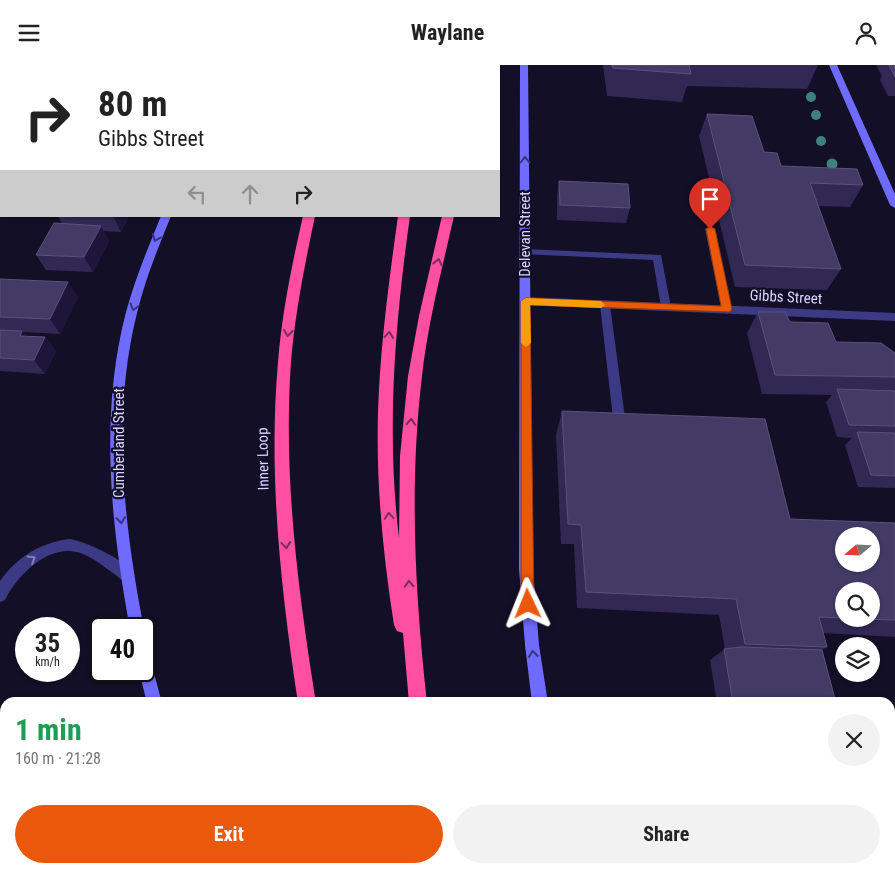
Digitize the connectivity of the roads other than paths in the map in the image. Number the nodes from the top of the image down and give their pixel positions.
1 (524, 65) edge
2 (833, 65) edge
3 (895, 205) edge
4 (166, 217) edge
5 (298, 217) edge
6 (309, 217) edge
7 (404, 217) edge
8 (448, 217) edge
9 (710, 229) dead end
10 (525, 253) junction
11 (526, 301) junction
12 (292, 303) junction
13 (605, 305) junction
14 (666, 307) junction
15 (727, 309) junction
16 (895, 317) edge
17 (619, 418) edge
18 (127, 575) junction
19 (0, 595) edge
20 (135, 617) edge
21 (149, 682) edge
22 (153, 697) edge
23 (306, 697) edge
24 (417, 697) edge
25 (417, 697) edge
26 (539, 697) edge

10 -> 1 street, Delevan Street
2 - 3 street
4 -> 18 street, Cumberland Street
5 - 12 highway
6 - 12 highway, Inner Loop
24 -> 7 highway
25 -> 8 highway
9 - 15 street
10 - 11 street, Delevan Street
10 - 14 street
11 - 13 street, Gibbs Street
26 -> 11 street, Delevan Street
12 -> 23 highway, Inner Loop
13 - 14 street, Gibbs Street
13 - 17 street
14 - 15 street, Gibbs Street
15 - 16 street, Gibbs Street
19 -> 18 street
18 - 20 street, Cumberland Street
21 - 22 street

